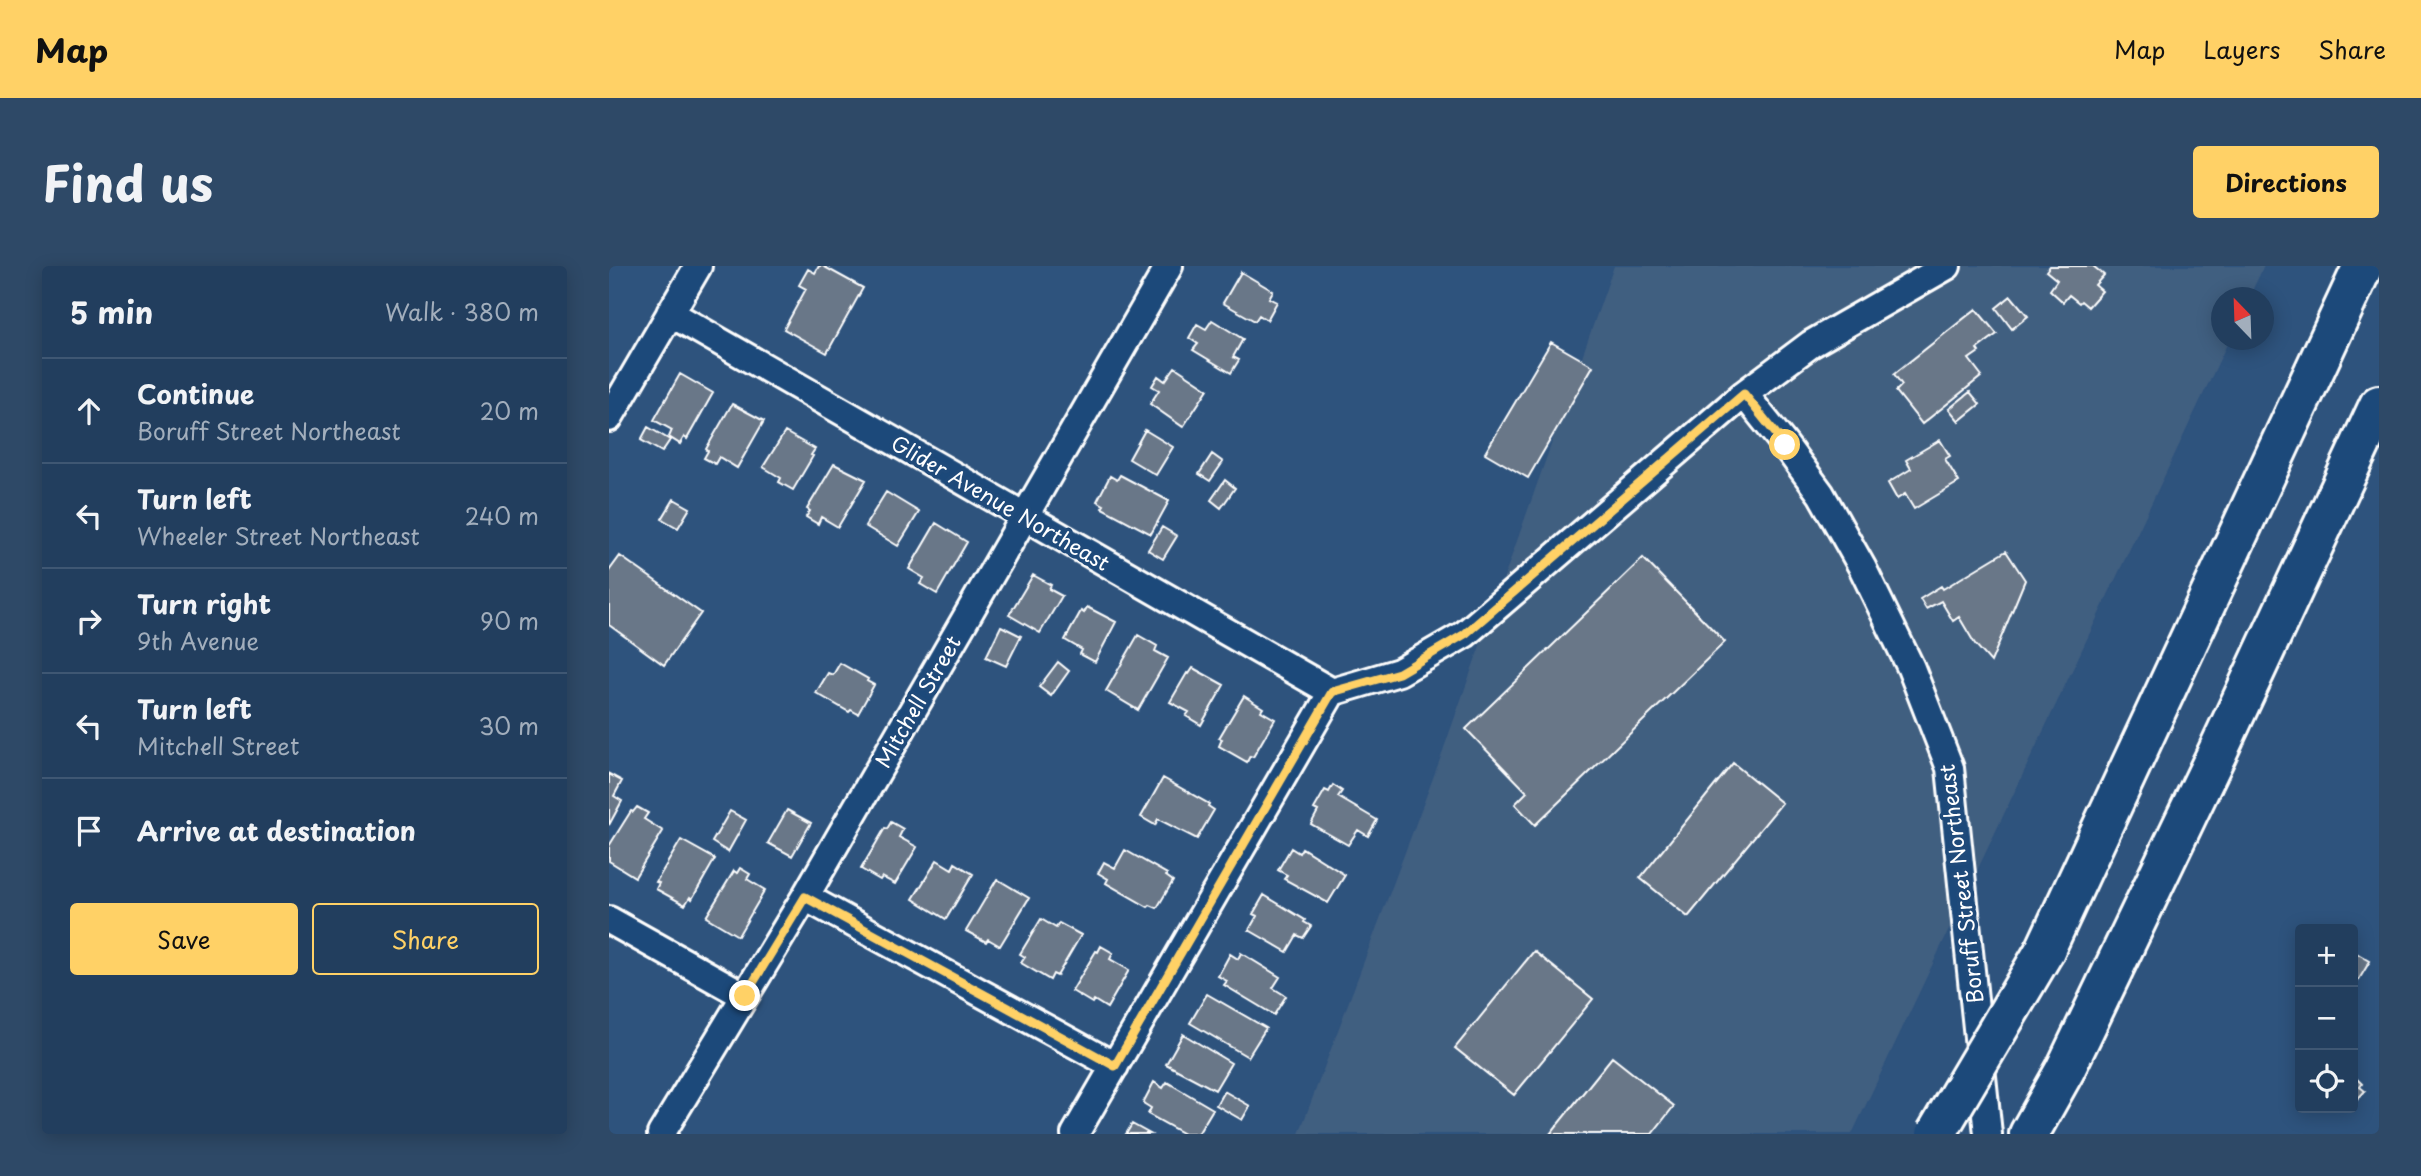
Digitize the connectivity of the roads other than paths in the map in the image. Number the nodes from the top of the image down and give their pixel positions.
1 (698, 266) edge
2 (1169, 266) edge
3 (1947, 266) edge
4 (2363, 266) edge
5 (670, 313) junction
6 (1744, 394) junction
7 (2379, 405) edge
8 (609, 418) edge
9 (1024, 515) junction
10 (1332, 692) junction
11 (805, 897) junction
12 (609, 920) edge
13 (745, 996) junction
14 (1115, 1066) junction
15 (661, 1134) edge
16 (1075, 1134) edge
17 (1936, 1134) edge
18 (1988, 1134) edge
19 (2029, 1134) edge

1 - 5 street
2 - 9 street, Mitchell Street
3 - 6 street
4 - 17 highway, bridge
5 - 8 street
5 - 9 street, Glider Avenue Northeast
6 - 10 street
6 - 18 street, Boruff Street Northeast
7 - 19 highway
9 - 10 street, Glider Avenue Northeast
9 - 11 street, Mitchell Street
10 - 14 street
11 - 13 street, Mitchell Street
11 - 14 street
12 - 13 street
13 - 15 street, Mitchell Street
14 - 16 street

